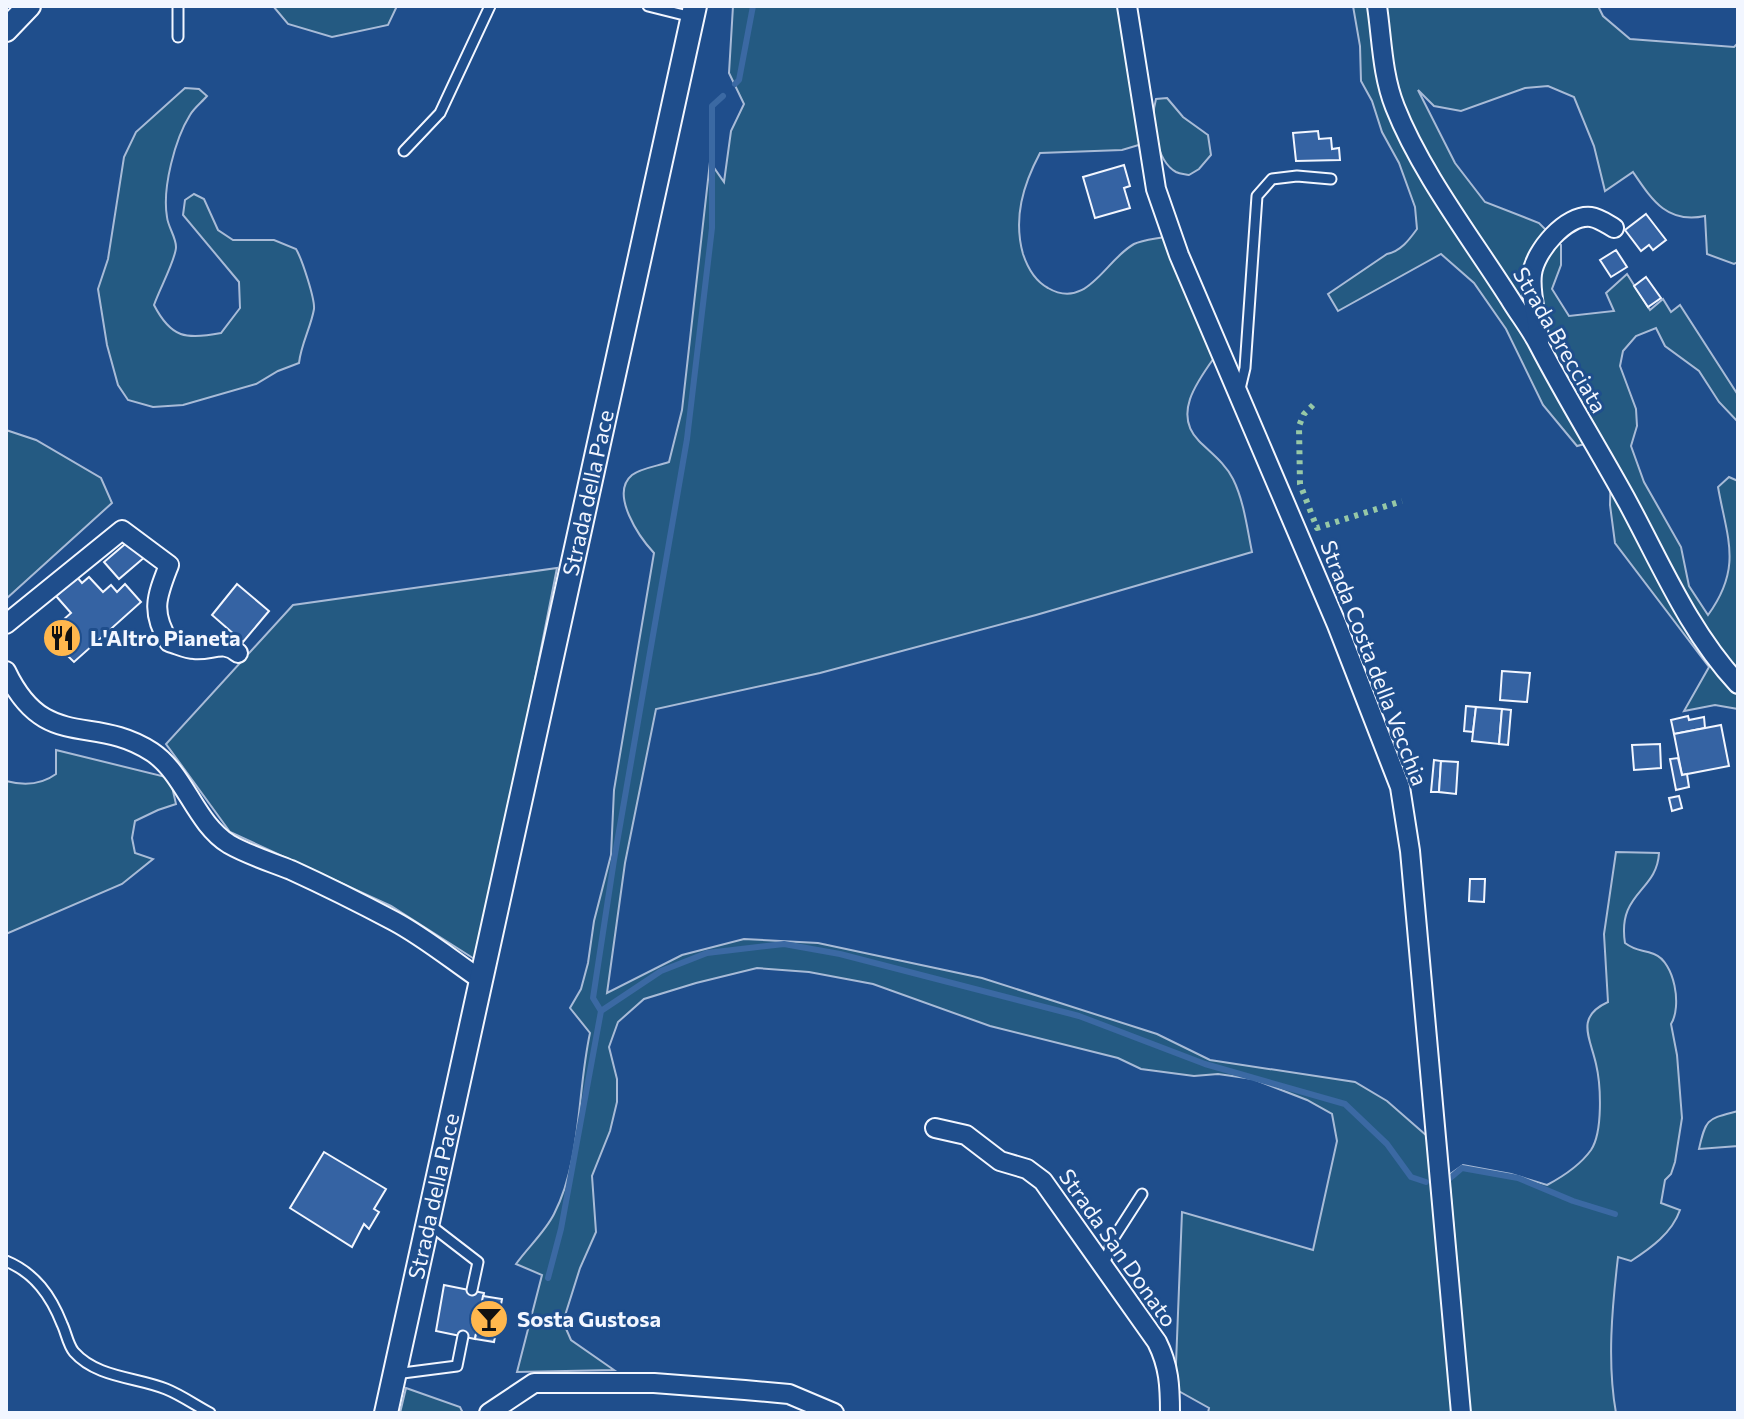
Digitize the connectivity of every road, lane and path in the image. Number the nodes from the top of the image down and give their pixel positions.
1 (29, 6) edge
2 (178, 6) edge
3 (490, 6) edge
4 (648, 6) edge
5 (1127, 6) edge
6 (1377, 6) edge
7 (694, 12) edge
8 (6, 30) edge
9 (178, 37) dead end
10 (404, 151) dead end
11 (1331, 179) dead end
12 (1614, 228) dead end
13 (1539, 345) junction
14 (1239, 395) junction
15 (6, 624) edge
16 (238, 653) dead end
17 (6, 671) edge
18 (1738, 684) edge
19 (480, 979) junction
20 (935, 1128) dead end
21 (1142, 1194) dead end
22 (427, 1223) junction
23 (6, 1261) edge
24 (1104, 1267) junction
25 (472, 1290) dead end
26 (463, 1336) dead end
27 (395, 1374) junction
28 (210, 1413) edge
29 (386, 1413) edge
30 (489, 1413) edge
31 (834, 1413) edge
32 (1170, 1413) edge
33 (1461, 1413) edge

1 - 8 street
2 - 9 lane
3 - 10 lane
4 - 7 lane
5 - 14 street, Strada Costa della Vecchia
6 - 13 street, Strada Brecciata
7 - 19 street, Strada della Pace
11 - 14 lane
12 - 13 street
13 - 18 street, Strada Brecciata
14 - 33 street, Strada Costa della Vecchia
15 - 16 street
17 - 19 street
19 - 22 street, Strada della Pace
20 - 24 street, Strada San Donato
21 - 24 lane
22 - 25 lane
22 - 27 street, Strada della Pace
23 - 28 lane
24 - 32 street, Strada San Donato
26 - 27 lane
27 - 29 street, Strada della Pace
30 - 31 street

